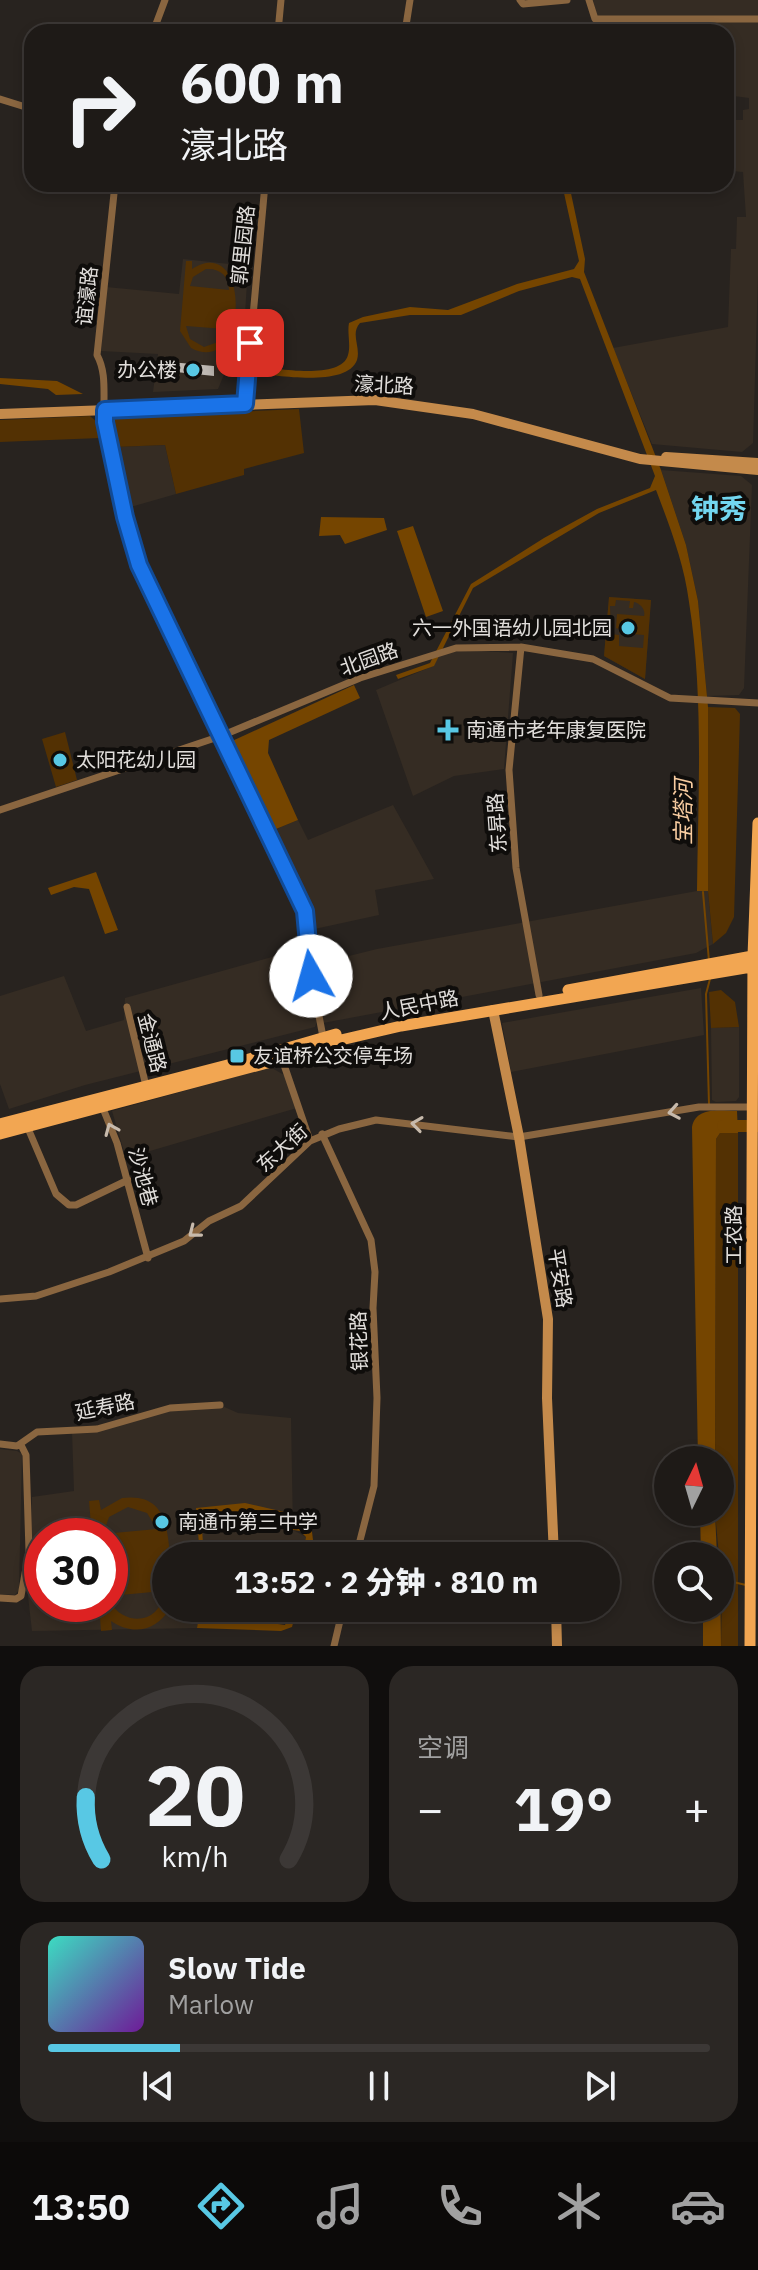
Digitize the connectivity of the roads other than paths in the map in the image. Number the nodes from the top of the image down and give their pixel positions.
1 (165, 0) edge
2 (281, 0) edge
3 (410, 0) edge
4 (567, 0) edge
5 (589, 0) edge
6 (521, 2) edge
7 (758, 19) edge
8 (156, 24) edge
9 (279, 24) edge
10 (406, 24) edge
11 (0, 99) edge
12 (24, 106) edge
13 (114, 192) edge
14 (264, 192) edge
15 (246, 401) junction
16 (104, 407) junction
17 (0, 408) edge
18 (0, 414) edge
19 (666, 460) junction
20 (758, 463) edge
21 (758, 470) edge
22 (521, 647) junction
23 (758, 703) edge
24 (221, 736) junction
25 (0, 810) edge
26 (758, 823) edge
27 (756, 961) edge
28 (700, 970) junction
29 (539, 995) junction
30 (127, 1007) dead end
31 (493, 1010) junction
32 (323, 1037) junction
33 (282, 1059) junction
34 (146, 1086) junction
35 (102, 1106) junction
36 (751, 1110) junction
37 (0, 1124) edge
38 (27, 1126) junction
39 (0, 1134) edge
40 (322, 1134) junction
41 (519, 1137) junction
42 (310, 1141) junction
43 (755, 1153) edge
44 (128, 1180) junction
45 (148, 1258) junction
46 (0, 1299) edge
47 (220, 1405) dead end
48 (0, 1444) edge
49 (21, 1445) junction
50 (360, 1542) edge
51 (553, 1542) edge
52 (0, 1598) edge
53 (340, 1622) edge
54 (556, 1622) edge
55 (334, 1646) edge
56 (557, 1646) edge
57 (750, 1646) edge

1 - 8 street
2 - 9 street
3 - 10 street
4 - 6 street
5 - 7 street
11 - 12 street
13 - 16 street, 谊濠路
14 - 15 street, 郭里园路
15 - 16 street, 濠北路
15 - 19 street, 濠北路
16 - 17 street, 濠北路
16 - 18 street, 濠北路
16 - 24 street, 谊濠路
19 - 20 street, 濠北路
19 - 21 street, 濠北路
22 - 23 street, 北园路
22 - 24 street, 北园路
22 - 29 street, 东昇路
24 - 25 street, 北园路
24 - 32 street, 谊濠路
26 - 27 main road, 工农路
27 - 28 main road, 人民中路
27 - 36 main road, 工农路
28 - 29 main road, 人民中路
28 - 31 main road, 人民中路
29 - 32 main road, 人民中路
30 - 34 street, 金通路
31 - 33 main road, 人民中路
31 - 41 street, 平安路
32 - 34 main road, 人民中路
33 - 35 main road, 人民中路
33 - 42 street
34 - 37 main road, 人民中路
35 - 38 main road, 人民中路
44 -> 35 street, 沙池巷
36 -> 41 street, 东大街
36 - 43 main road, 工农路
38 - 39 main road, 人民中路
38 - 44 street
41 -> 40 street, 东大街
40 - 42 street, 东大街
40 - 50 street, 银花路
41 - 51 street, 平安路
42 -> 45 street, 东大街
43 - 57 main road, 工农路
44 - 45 street, 沙池巷
45 - 46 street, 东大街
47 - 49 street, 延寿路
48 - 49 street, 延寿路
49 - 52 street
53 - 55 street
54 - 56 street

